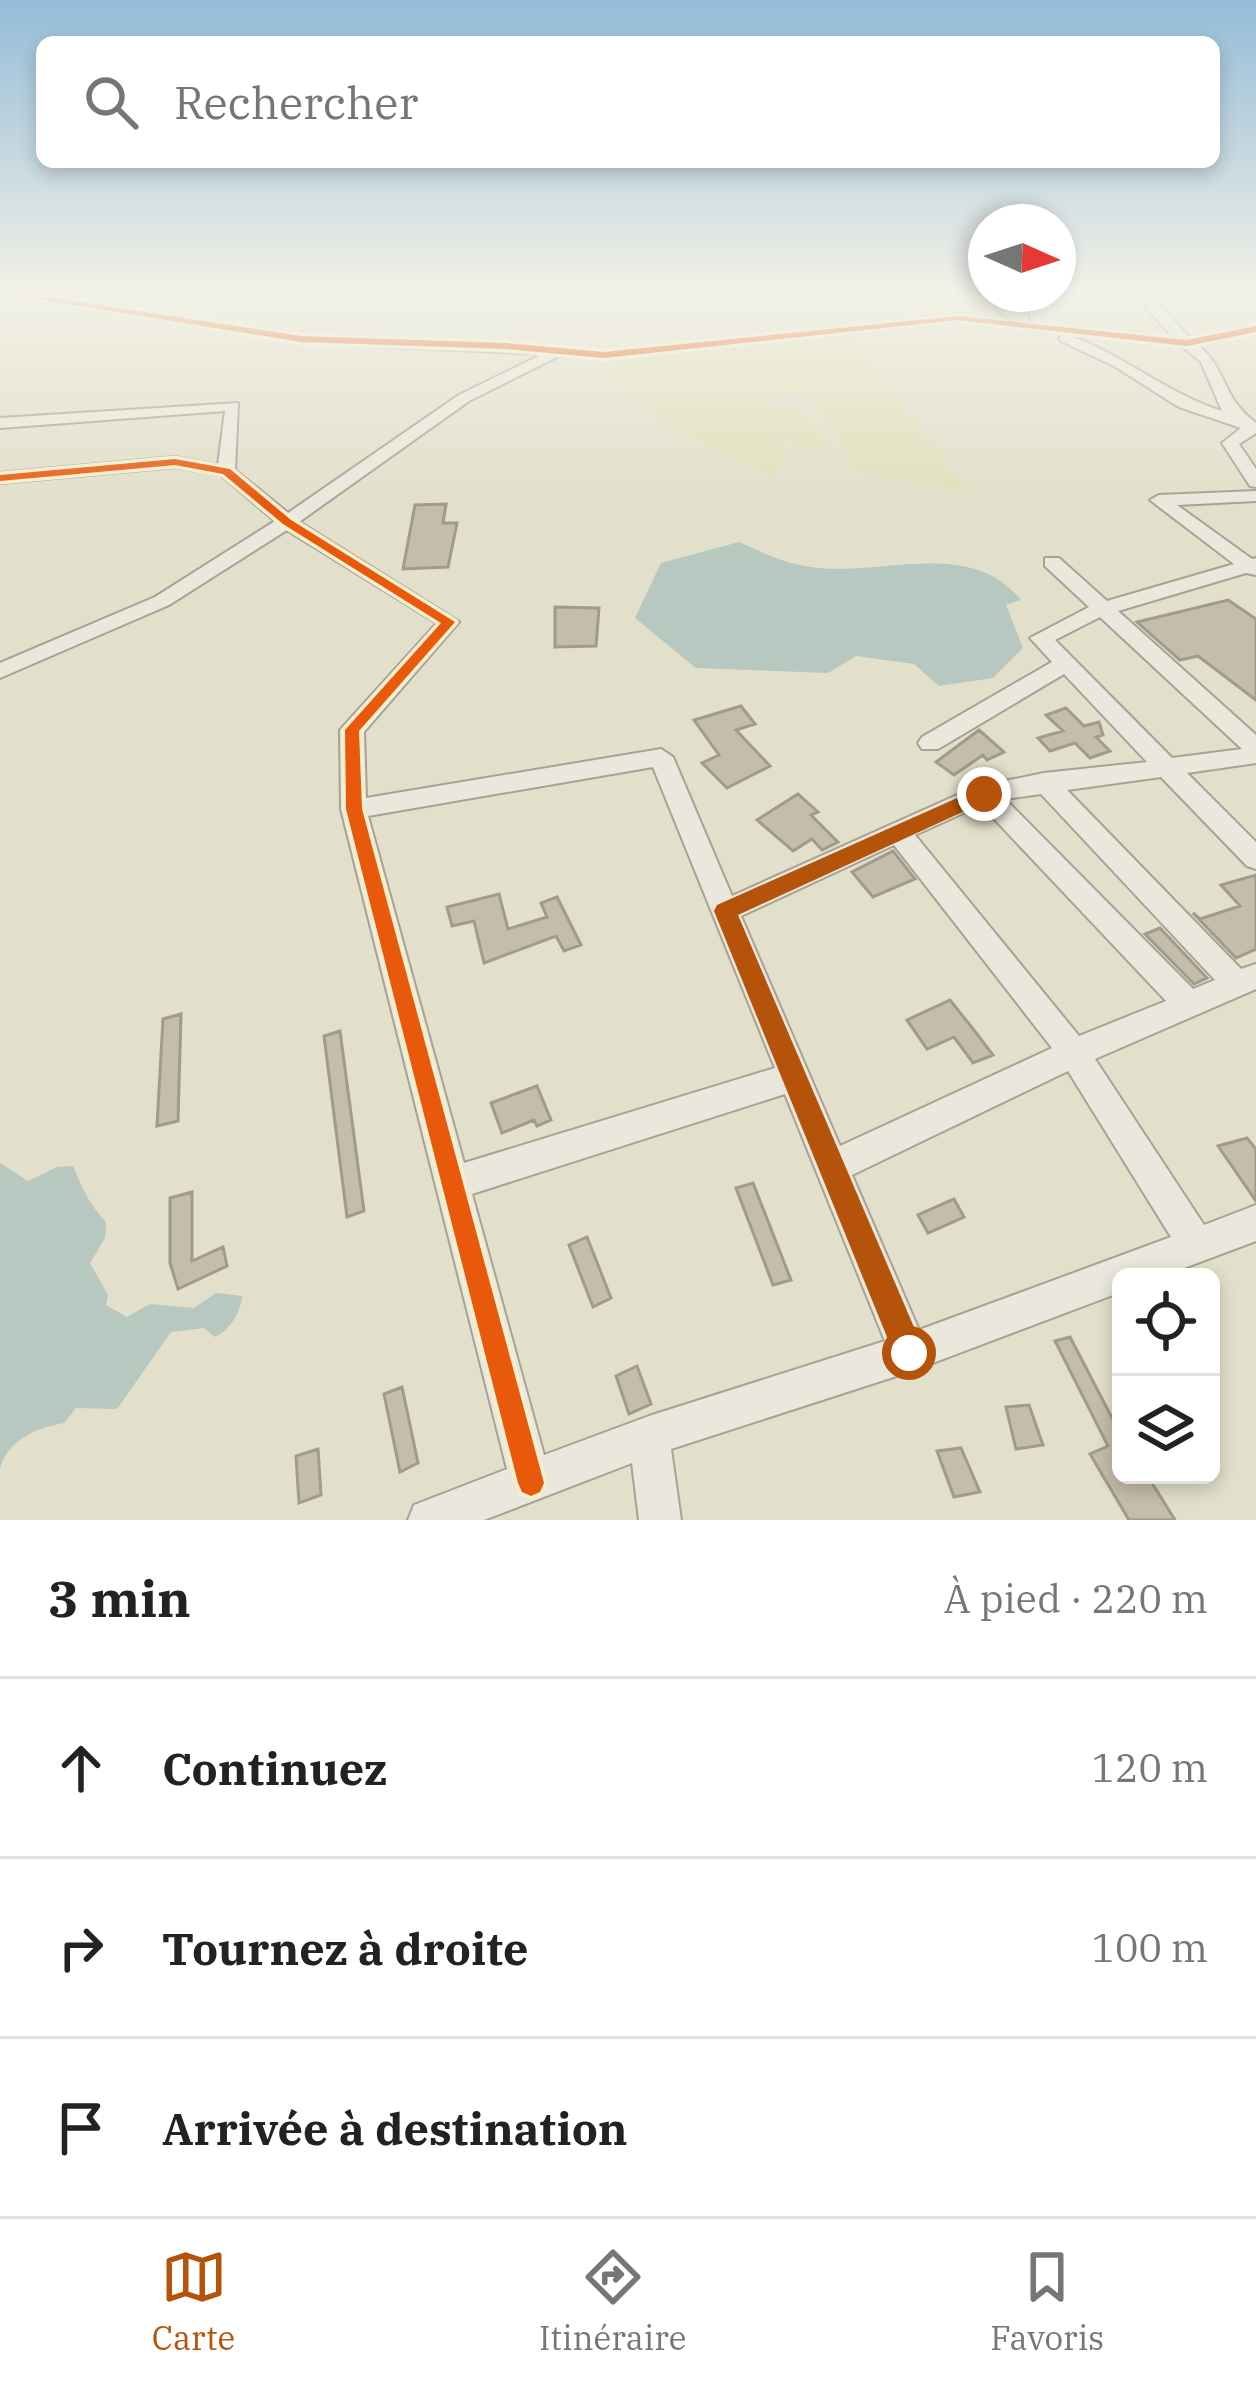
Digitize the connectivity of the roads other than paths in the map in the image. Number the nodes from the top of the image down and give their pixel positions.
1 (537, 361) edge
2 (1115, 361) edge
3 (1207, 361) edge
4 (0, 423) edge
5 (1255, 428) edge
6 (226, 472) junction
7 (0, 478) edge
8 (1256, 482) edge
9 (1222, 495) junction
10 (1256, 496) edge
11 (1256, 518) edge
12 (287, 523) junction
13 (1052, 562) dead end
14 (1253, 567) edge
15 (1102, 609) junction
16 (1067, 663) junction
17 (0, 671) edge
18 (930, 743) dead end
19 (1256, 751) edge
20 (1168, 767) junction
21 (1044, 782) junction
22 (984, 794) junction
23 (353, 809) junction
24 (897, 831) junction
25 (1256, 859) edge
26 (725, 911) junction
27 (1247, 980) edge
28 (1188, 1004) junction
29 (1074, 1053) junction
30 (794, 1077) junction
31 (832, 1167) junction
32 (452, 1183) junction
33 (1256, 1223) edge
34 (1196, 1245) junction
35 (909, 1353) junction
36 (649, 1436) junction
37 (531, 1483) junction
38 (429, 1520) edge
39 (660, 1520) edge

1 - 12 street
2 - 5 street
3 - 5 street
4 - 6 street
5 - 8 street
6 - 7 street
6 - 12 street
9 - 10 street
9 - 11 street
9 - 14 street
12 - 17 street
12 - 23 street
13 - 15 street
14 - 15 street
15 - 16 street
15 - 19 street
16 - 18 street
16 - 20 street
19 - 20 street
20 - 21 street
20 - 25 street
21 - 22 street
21 - 27 street
22 - 24 street
22 - 28 street
23 - 26 street
23 - 32 street
24 - 26 street
24 - 29 street
26 - 30 street
27 - 28 street
28 - 29 street
29 - 31 street
29 - 34 street
30 - 31 street
30 - 32 street
31 - 35 street
32 - 37 street
33 - 34 street
34 - 35 street
35 - 36 street
36 - 37 street
36 - 39 street
37 - 38 street

